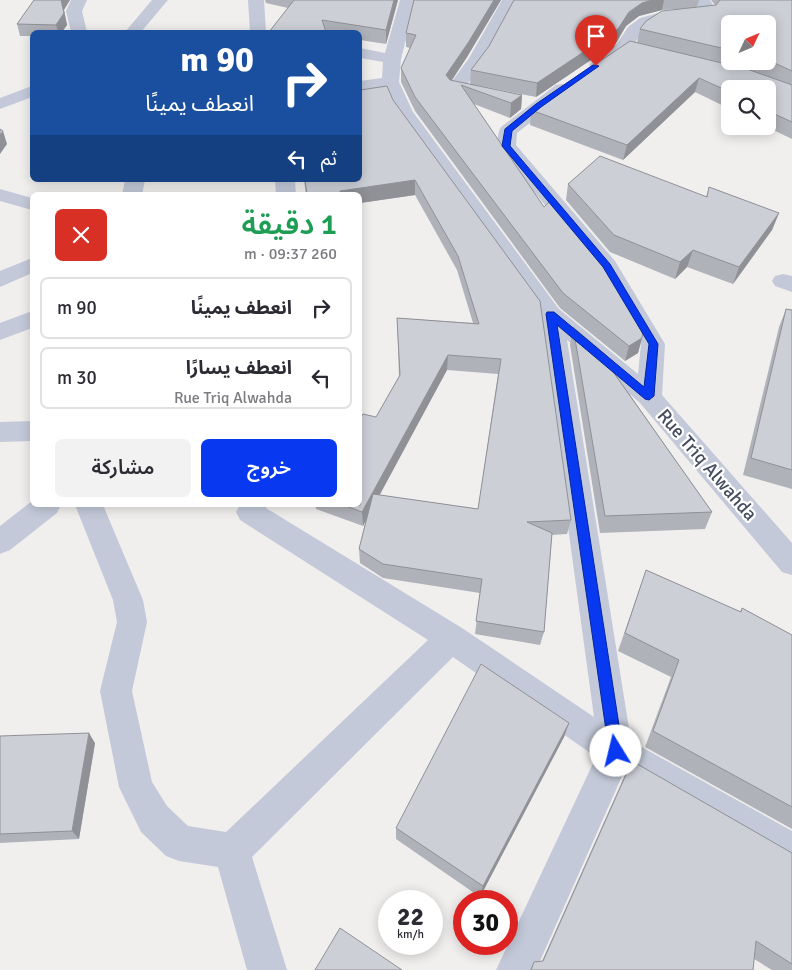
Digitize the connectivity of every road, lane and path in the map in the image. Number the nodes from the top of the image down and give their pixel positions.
1 (80, 0) edge
2 (160, 0) edge
3 (256, 0) edge
4 (408, 0) edge
5 (510, 0) edge
6 (702, 0) edge
7 (79, 30) edge
8 (135, 30) edge
9 (258, 30) edge
10 (362, 53) edge
11 (392, 59) junction
12 (390, 82) junction
13 (362, 86) edge
14 (30, 92) edge
15 (502, 97) edge
16 (0, 104) edge
17 (30, 266) edge
18 (0, 280) edge
19 (551, 314) junction
20 (30, 320) edge
21 (0, 332) edge
22 (649, 396) junction
23 (30, 431) edge
24 (0, 432) edge
25 (44, 507) edge
26 (90, 507) edge
27 (253, 507) edge
28 (0, 542) edge
29 (792, 563) edge
30 (451, 638) junction
31 (616, 751) junction
32 (232, 851) junction
33 (792, 851) edge
34 (267, 970) edge
35 (516, 970) edge

1 - 7 street
2 - 8 street
3 - 9 street
4 - 11 street
5 - 15 street
6 - 22 street, Rue Triq Alwahda
10 - 11 street
11 - 12 street
12 - 13 street
12 - 19 street
14 - 16 street
17 - 18 street
19 - 22 street
19 - 31 street
20 - 21 street
22 - 29 street, Rue Triq Alwahda
23 - 24 street
25 - 28 street
26 - 32 street
27 - 30 street
30 - 31 street
30 - 32 street
31 - 33 street
31 - 35 street
32 - 34 street

